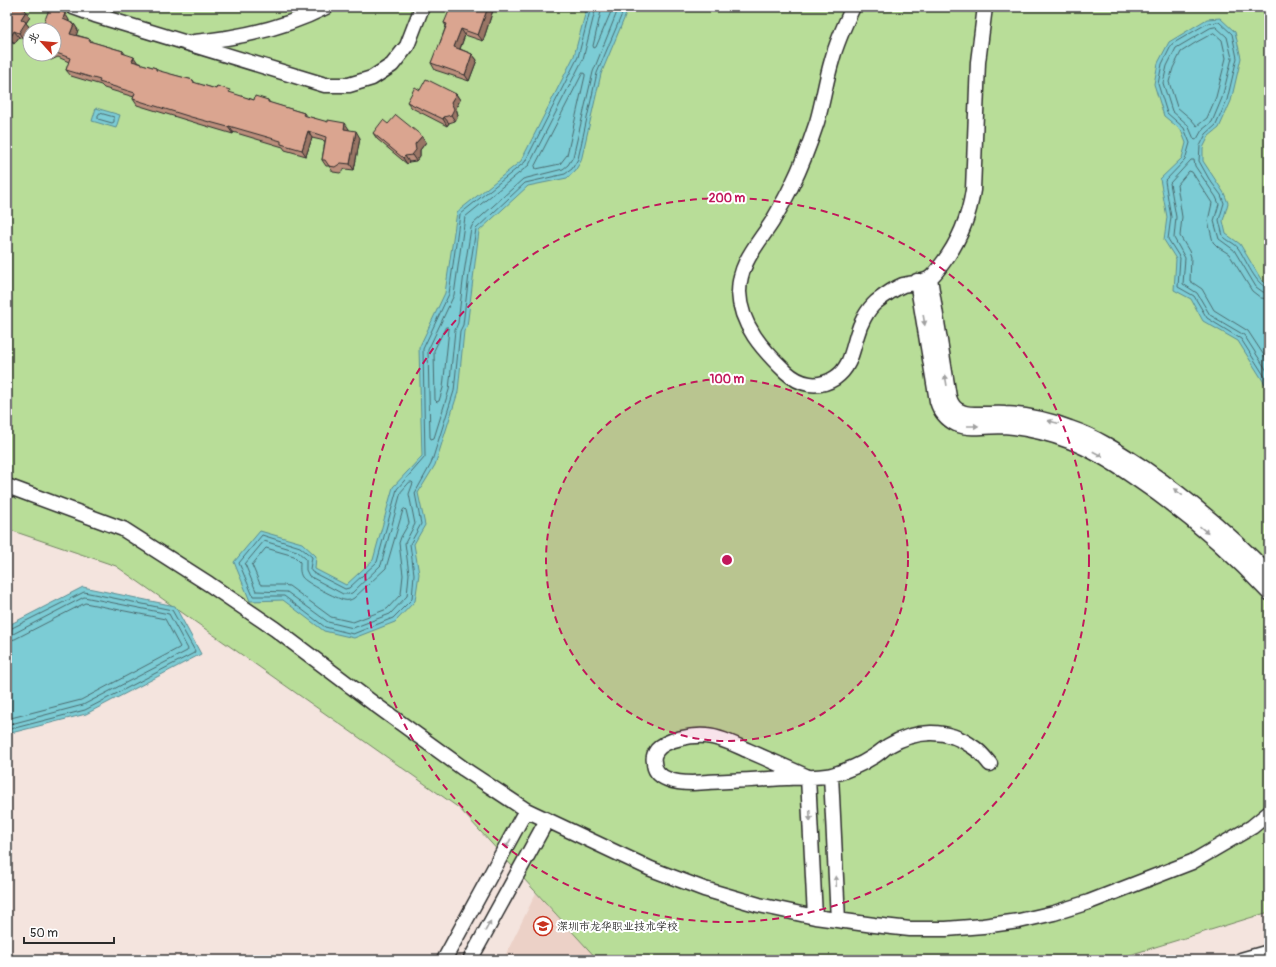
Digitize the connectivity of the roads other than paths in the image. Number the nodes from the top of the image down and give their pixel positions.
1 (73, 7) edge
2 (326, 7) edge
3 (422, 7) edge
4 (853, 7) edge
5 (985, 7) edge
6 (187, 43) junction
7 (924, 280) junction
8 (7, 486) edge
9 (1269, 574) edge
10 (1269, 593) edge
11 (990, 764) dead end
12 (830, 775) junction
13 (808, 777) junction
14 (526, 810) junction
15 (1269, 813) edge
16 (547, 820) junction
17 (815, 917) junction
18 (838, 920) junction
19 (1269, 952) edge
20 (444, 960) edge
21 (470, 960) edge
22 (1241, 960) edge

1 - 6 street
2 - 6 street
3 - 6 street
4 - 7 street
5 - 7 street
9 -> 7 street
7 -> 10 street
8 - 14 street
11 - 12 street
12 - 13 street
18 -> 12 street
13 - 13 street
13 -> 17 street
14 - 16 street
14 -> 20 street
15 - 18 street
16 - 17 street
21 -> 16 street
17 - 18 street
19 - 22 street

